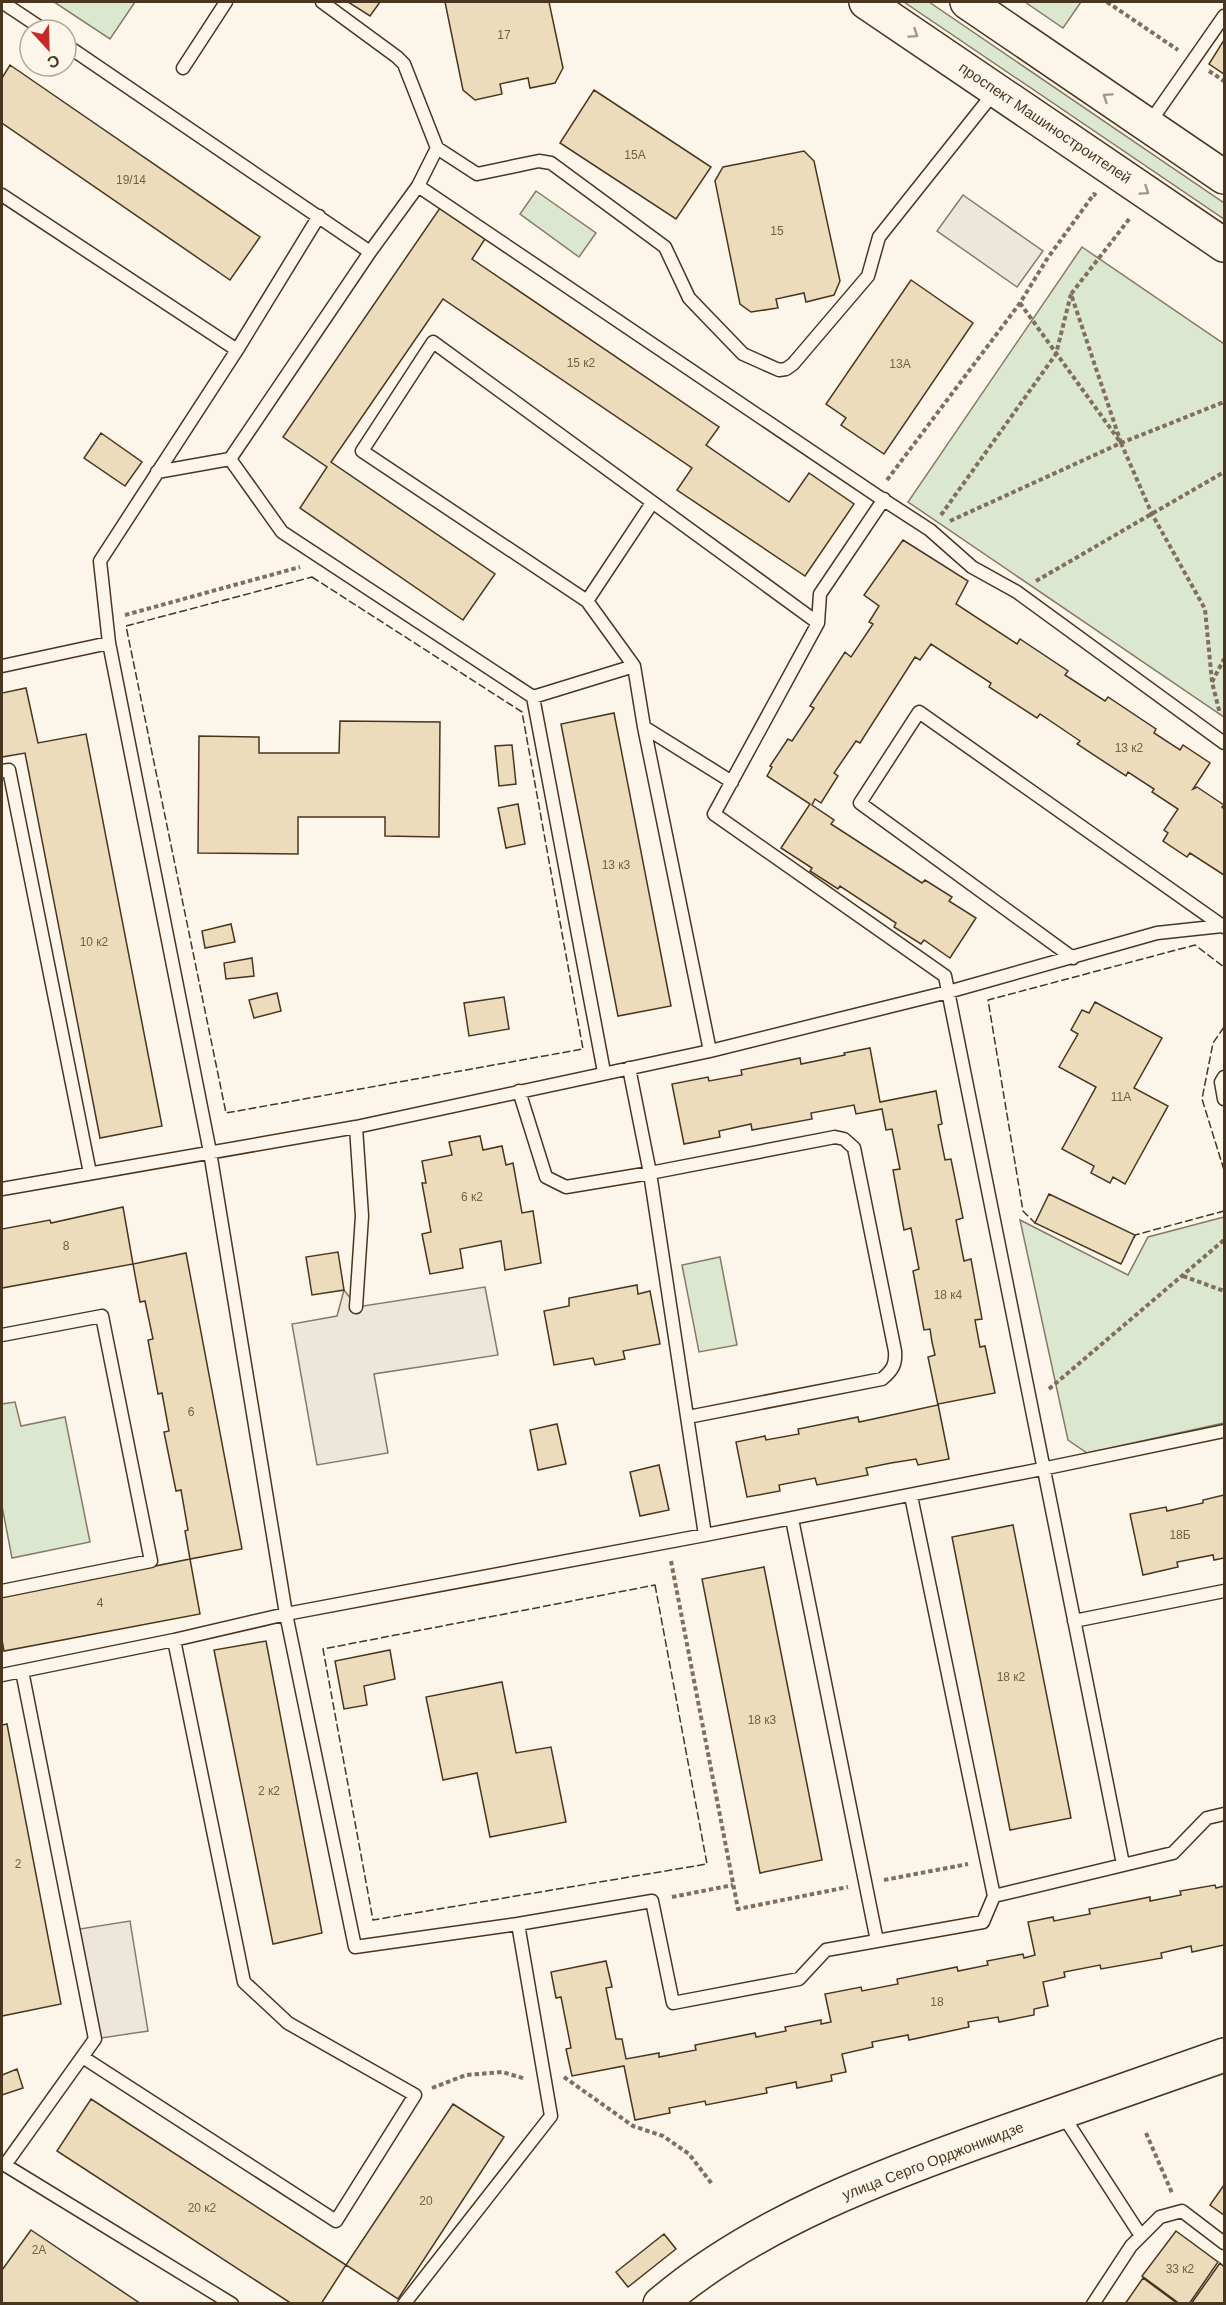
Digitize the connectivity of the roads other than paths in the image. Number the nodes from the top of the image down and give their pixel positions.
1 (2, 2) edge
2 (226, 2) edge
3 (321, 2) edge
4 (866, 2) edge
5 (966, 2) edge
6 (1224, 16) edge
7 (26, 18) edge
8 (78, 53) edge
9 (183, 68) dead end
10 (996, 90) junction
11 (1148, 125) junction
12 (437, 148) junction
13 (1224, 177) edge
14 (418, 186) junction
15 (2, 195) edge
16 (319, 216) junction
17 (1224, 245) edge
18 (370, 252) junction
19 (237, 350) junction
20 (230, 459) junction
21 (157, 472) junction
22 (880, 497) junction
23 (652, 503) junction
24 (586, 601) junction
25 (818, 623) junction
26 (109, 643) junction
27 (2, 666) edge
28 (634, 666) junction
29 (533, 697) junction
30 (644, 727) junction
31 (1224, 743) edge
32 (2, 771) edge
33 (732, 782) junction
34 (1223, 926) edge
35 (1073, 958) junction
36 (948, 992) junction
37 (710, 1051) junction
38 (628, 1068) junction
39 (604, 1072) junction
40 (1224, 1077) edge
41 (519, 1091) junction
42 (1224, 1099) edge
43 (356, 1127) junction
44 (210, 1152) junction
45 (90, 1173) junction
46 (650, 1173) junction
47 (2, 1189) edge
48 (356, 1307) dead end
49 (2, 1335) edge
50 (688, 1417) junction
51 (1224, 1431) edge
52 (1042, 1469) junction
53 (911, 1496) junction
54 (792, 1519) junction
55 (705, 1535) junction
56 (2, 1591) edge
57 (1224, 1591) edge
58 (286, 1614) junction
59 (1074, 1621) junction
60 (174, 1640) junction
61 (22, 1671) junction
62 (2, 1675) edge
63 (1224, 1814) edge
64 (1123, 1864) junction
65 (994, 1896) junction
66 (518, 1924) junction
67 (877, 1941) junction
68 (1224, 2055) edge
69 (84, 2058) junction
70 (1061, 2112) junction
71 (3, 2165) edge
72 (1141, 2236) junction
73 (1224, 2244) edge
74 (232, 2304) edge
75 (404, 2304) edge
76 (660, 2304) edge
77 (1093, 2304) edge

1 - 7 lane
2 - 9 lane
3 - 12 lane
4 -> 10 main road, проспект Машиностроителей
11 -> 5 main road
6 - 11 lane
8 - 16 lane
10 - 12 lane
10 -> 17 main road, проспект Машиностроителей
11 - 13 main road
12 - 14 lane
14 - 18 lane
14 - 22 lane
15 - 19 lane
16 - 18 lane
16 - 19 lane
18 - 20 lane
19 - 21 lane
20 - 21 lane
20 - 29 lane
21 - 26 lane
22 - 25 lane
22 - 31 lane
23 - 24 lane
23 - 24 lane
23 - 25 lane
24 - 28 lane
25 - 33 lane
26 - 27 lane
26 - 44 lane
28 - 29 lane
28 - 30 lane
29 - 39 lane
30 - 33 lane
30 - 37 lane
32 - 45 lane
33 - 36 lane
34 - 35 lane
34 - 35 lane
35 - 36 lane
36 - 37 lane
36 - 52 lane
37 - 38 lane
38 - 39 lane
38 - 46 lane
39 - 41 lane
40 - 42 lane
41 - 43 lane
41 - 46 lane
43 - 44 lane
43 - 48 lane
44 - 45 lane
44 - 58 lane
45 - 47 lane
46 - 50 lane
46 - 50 lane
49 - 56 lane
50 - 55 lane
51 - 52 lane
52 - 53 lane
52 - 59 lane
53 - 54 lane
53 - 65 lane
54 - 55 lane
54 - 67 lane
55 - 58 lane
57 - 59 lane
58 - 60 lane
58 - 66 lane
59 - 64 lane
60 - 61 lane
60 - 69 lane
61 - 62 lane
61 - 69 lane
63 - 64 lane
64 - 65 lane
65 - 67 lane
66 - 67 lane
66 - 75 lane
68 - 70 main road, улица Серго Орджоникидзе
69 - 71 lane
70 - 72 lane
70 - 76 main road, улица Серго Орджоникидзе
71 - 74 lane
72 - 73 lane
72 - 77 lane

